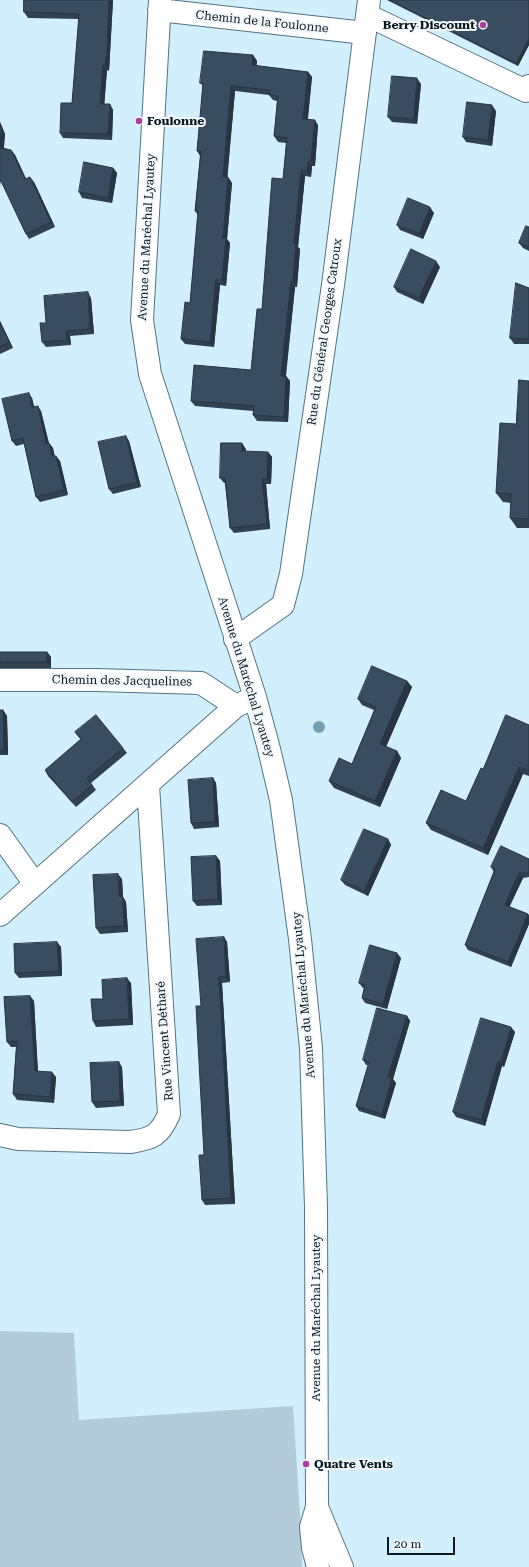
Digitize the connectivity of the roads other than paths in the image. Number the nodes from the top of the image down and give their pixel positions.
1 (159, 5) edge
2 (367, 16) edge
3 (529, 86) edge
4 (235, 639) junction
5 (0, 680) edge
6 (245, 702) junction
7 (148, 785) junction
8 (0, 835) edge
9 (35, 884) junction
10 (0, 915) edge
11 (0, 1135) edge
12 (317, 1507) junction
13 (318, 1567) edge
14 (342, 1567) edge

1 - 2 street, Chemin de la Foulonne
1 - 4 street, Avenue du Maréchal Lyautey
2 - 3 street, Chemin de la Foulonne
2 - 4 street, Rue du Général Georges Catroux
4 - 6 street, Avenue du Maréchal Lyautey
5 - 6 street, Chemin des Jacquelines
6 - 7 street
6 - 12 street, Avenue du Maréchal Lyautey
7 - 9 street
7 - 11 street, Rue Vincent Détharé
8 - 9 street
9 - 10 street
12 - 13 street, Avenue du Maréchal Lyautey
12 - 14 street, Avenue du Maréchal Lyautey

